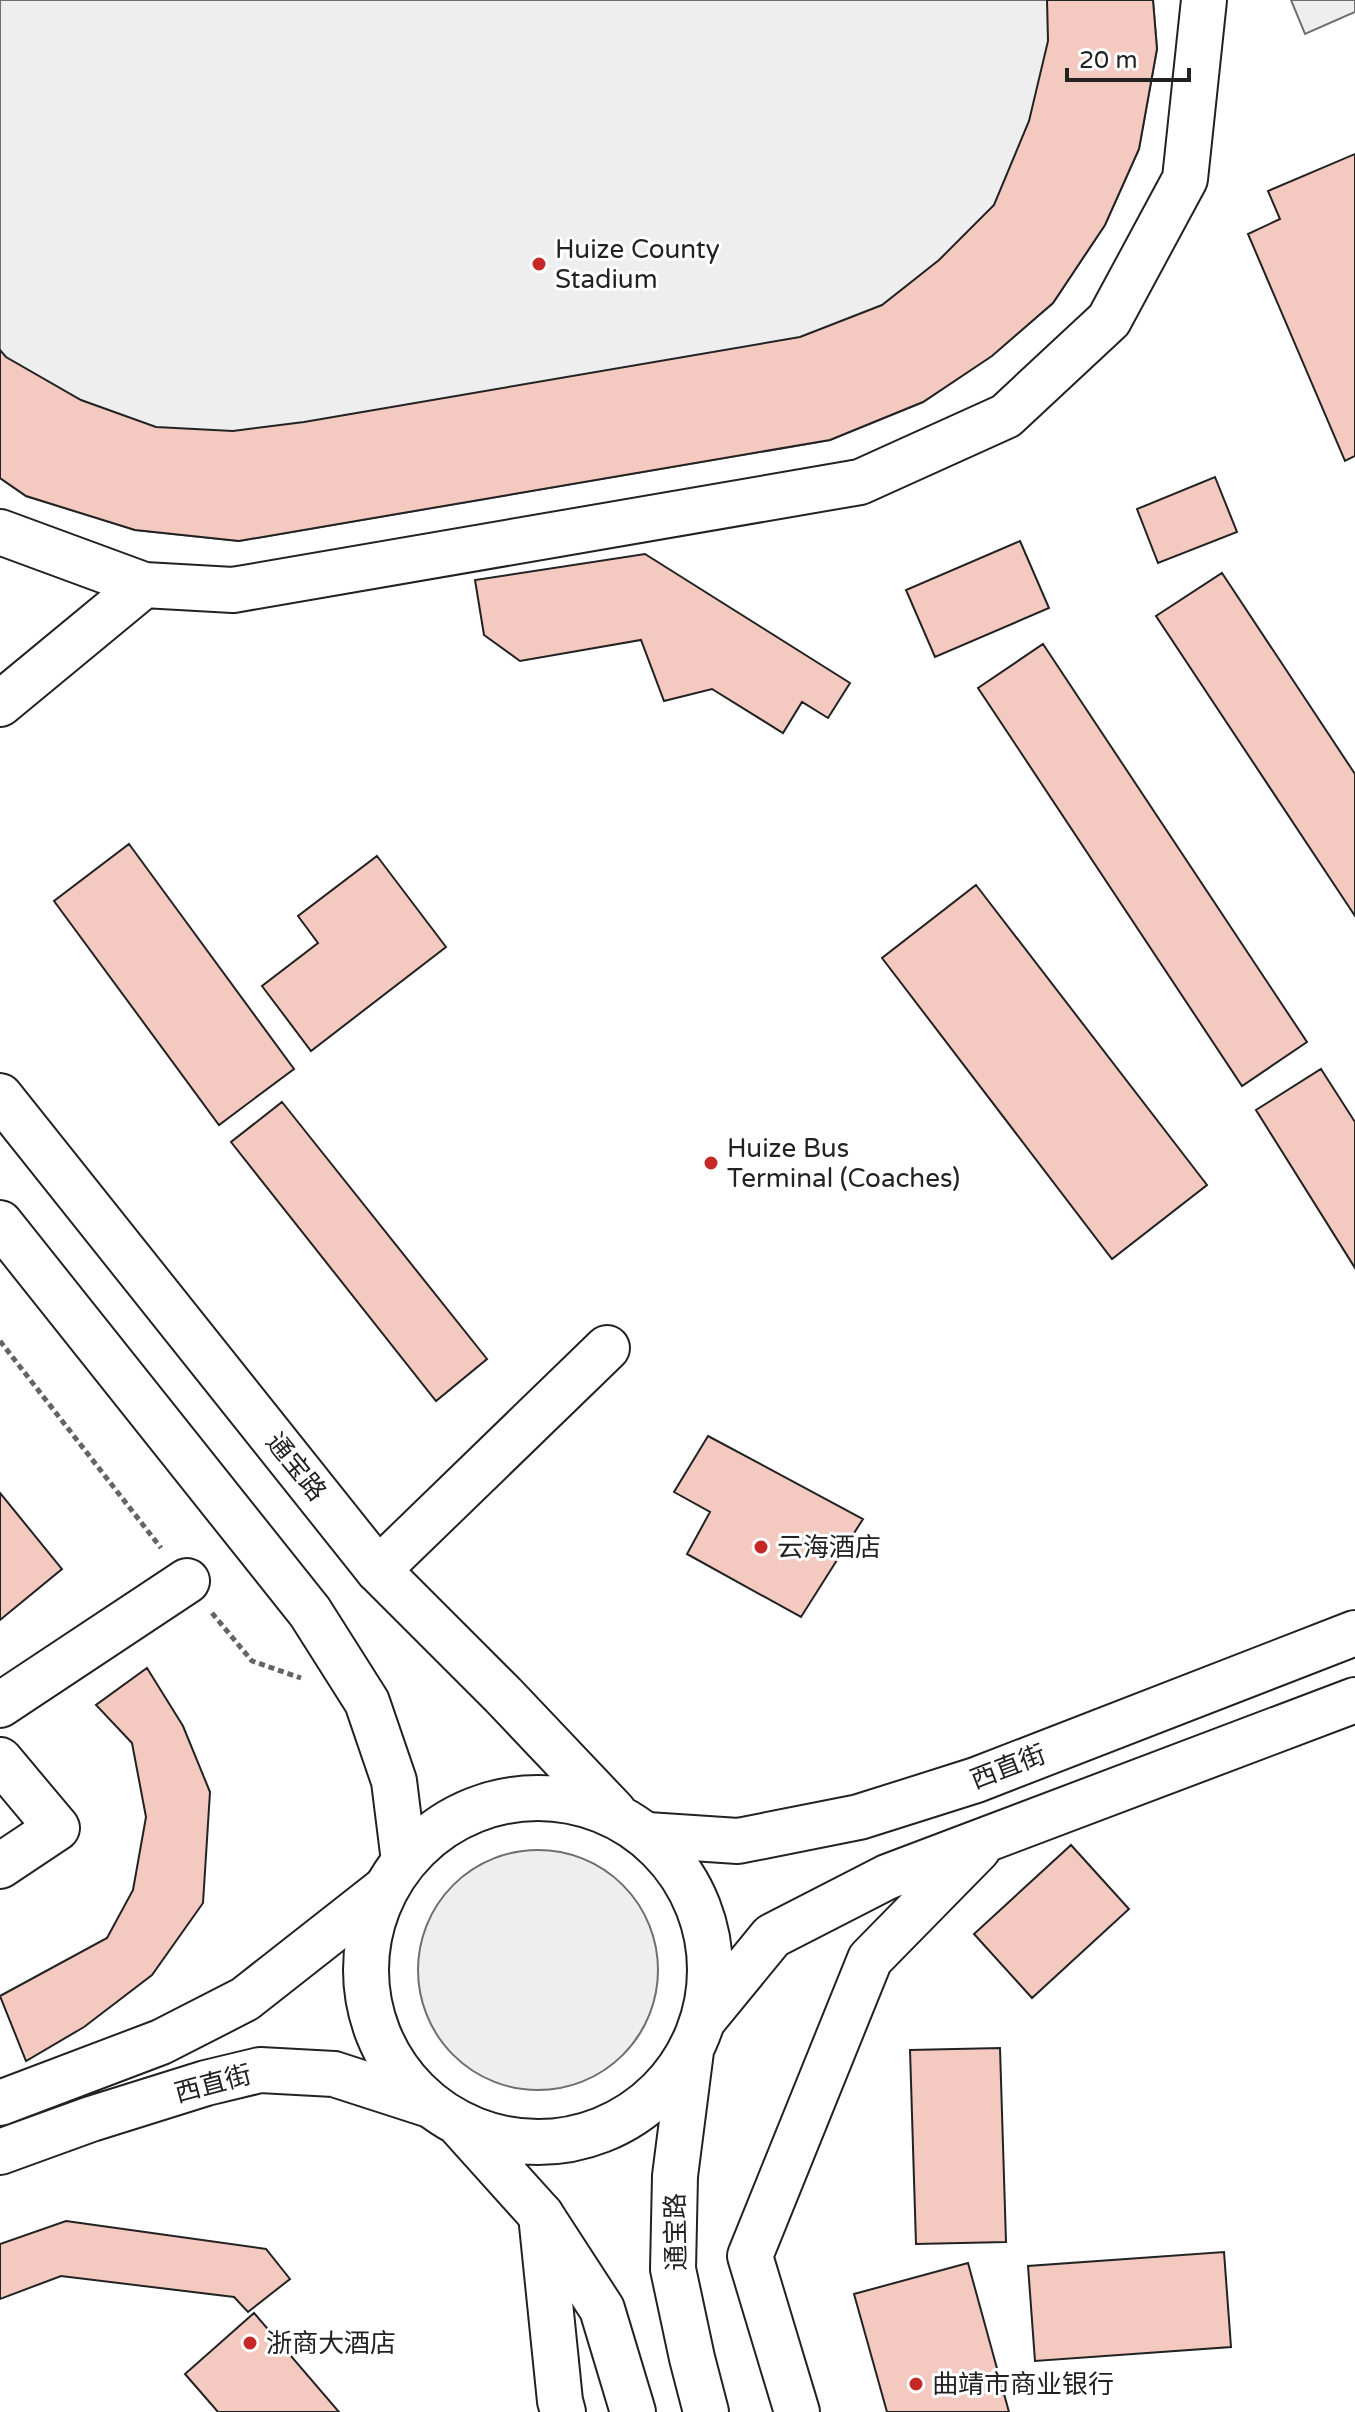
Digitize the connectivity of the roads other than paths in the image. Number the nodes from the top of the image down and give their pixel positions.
1 (1204, 0) edge
2 (0, 532) edge
3 (144, 585) junction
4 (0, 704) edge
5 (0, 1096) edge
6 (0, 1223) edge
7 (607, 1348) dead end
8 (378, 1570) junction
9 (187, 1581) dead end
10 (1355, 1633) edge
11 (1355, 1700) edge
12 (0, 1705) edge
13 (0, 1760) edge
14 (632, 1826) junction
15 (988, 1839) junction
16 (0, 1866) edge
17 (395, 1875) junction
18 (697, 2035) junction
19 (0, 2103) edge
20 (444, 2114) junction
21 (0, 2152) edge
22 (541, 2215) junction
23 (563, 2412) edge
24 (633, 2412) edge
25 (706, 2412) edge
26 (797, 2412) edge

1 - 3 street
2 - 3 street
3 - 4 street
5 - 8 street, 通宝路
6 - 17 street
7 - 8 street
8 - 14 street, 通宝路
9 - 12 street
10 - 14 street, 西直街
11 - 15 street, 西直街
13 - 16 street
14 - 17 street, 西直街
14 - 18 street, 通宝路
15 - 18 street, 西直街
15 - 26 street
17 - 19 street, 西直街
17 - 20 street
18 - 20 street, 西直街
18 - 25 street, 通宝路
20 - 21 street, 西直街
20 - 22 street
22 - 23 street
22 - 24 street

